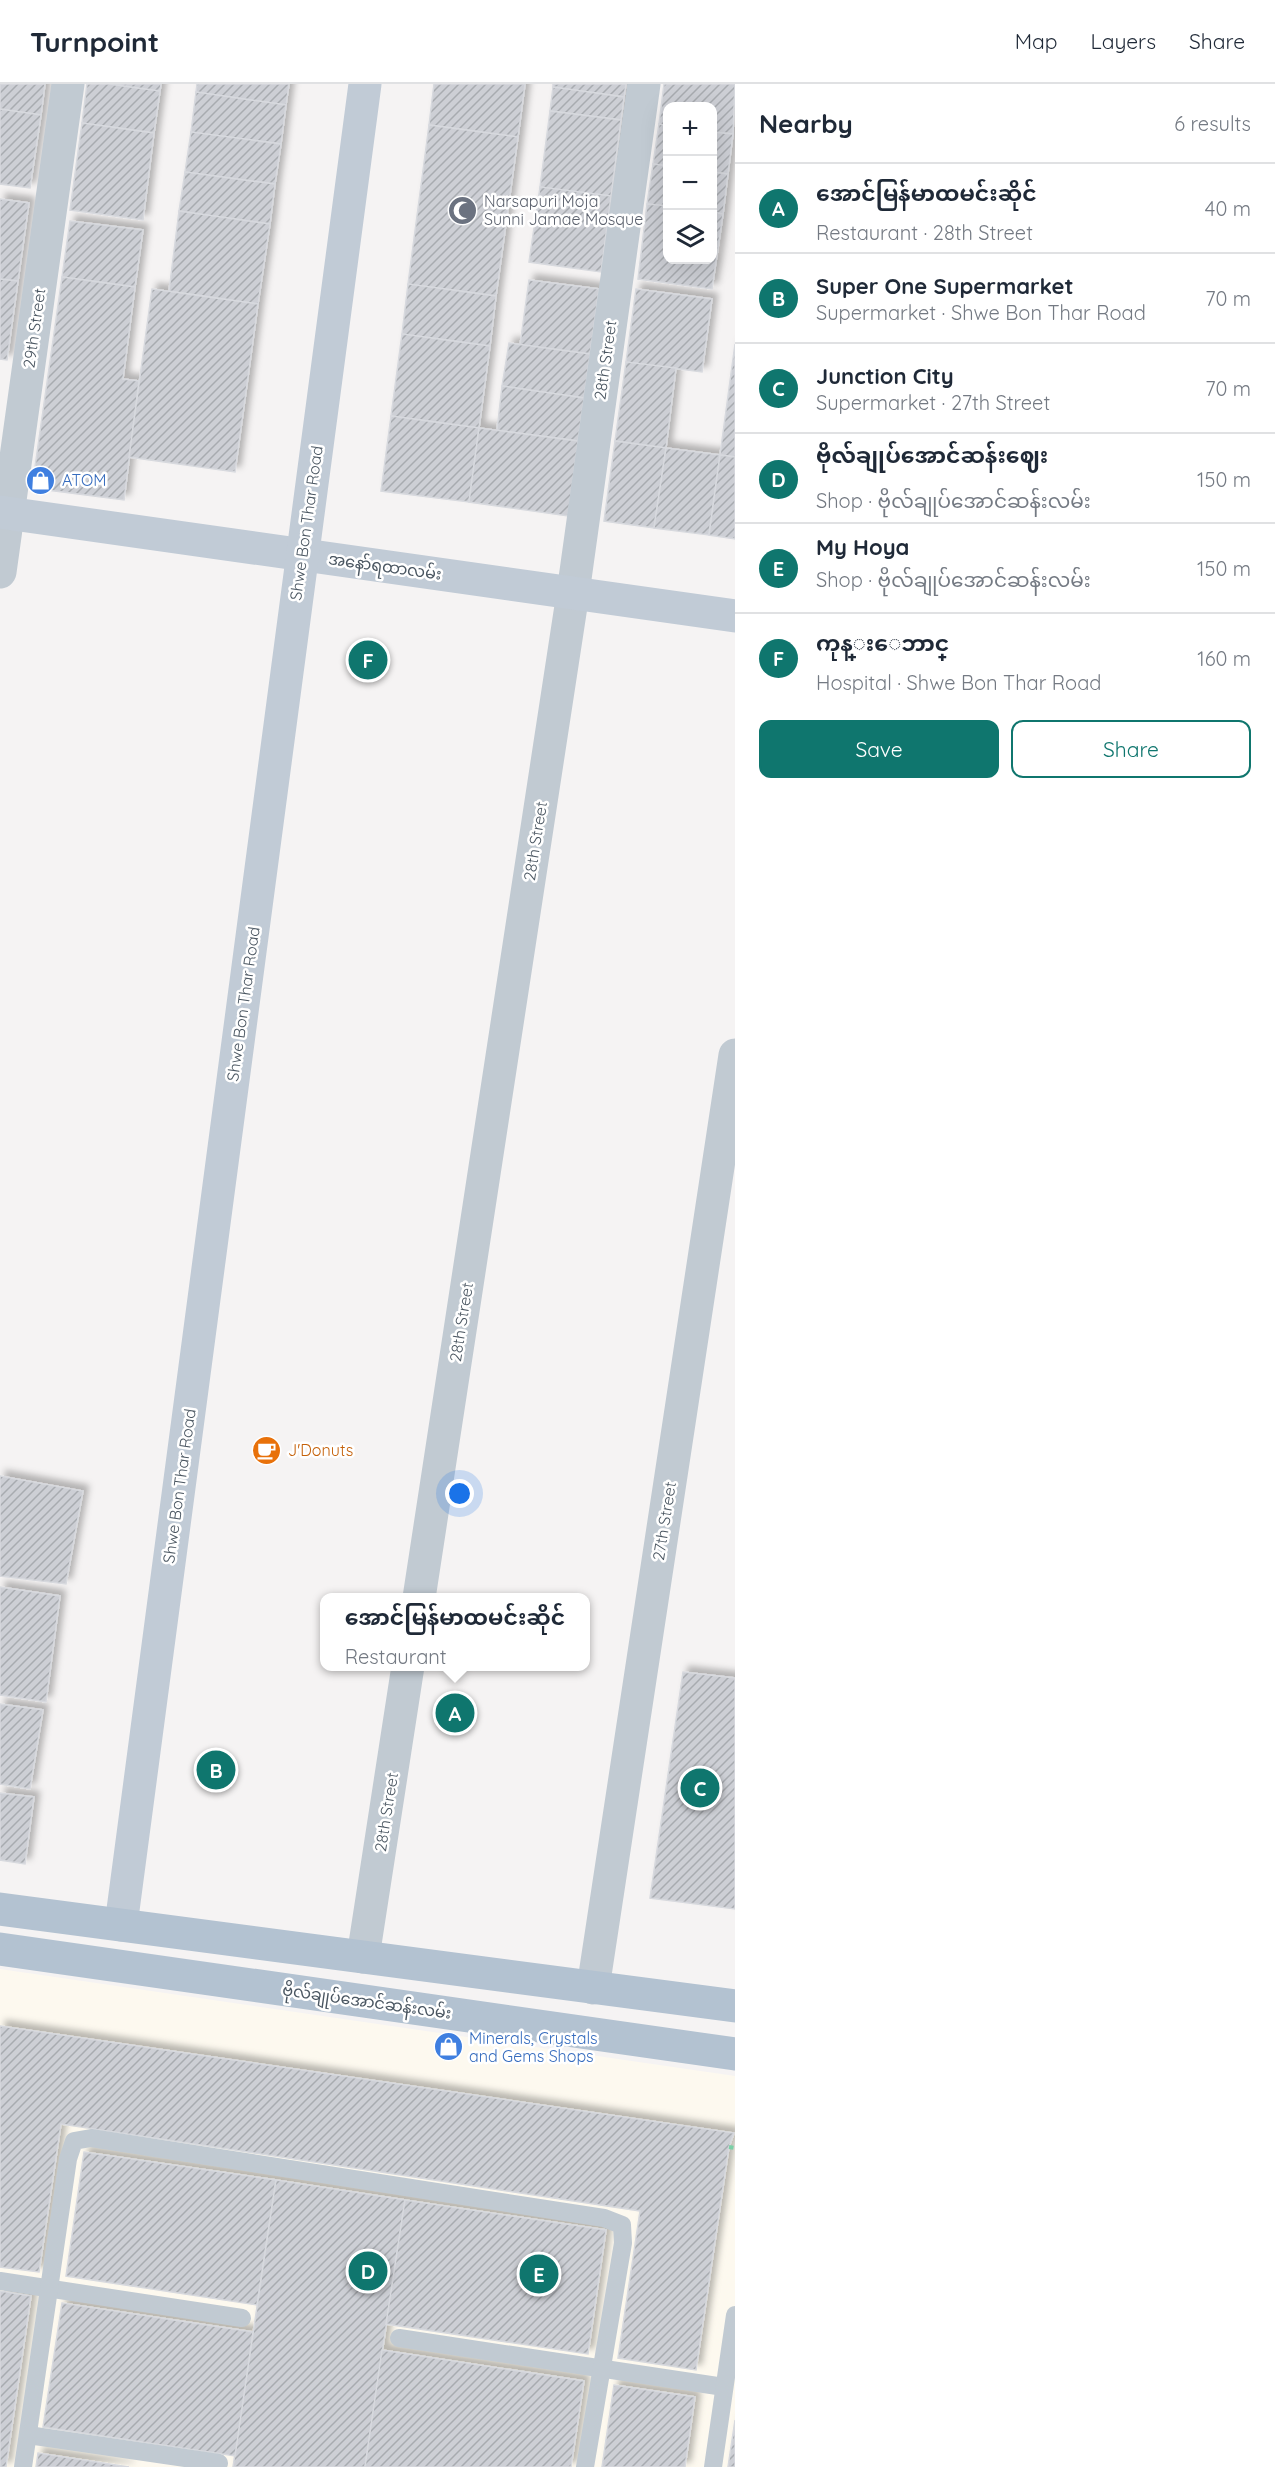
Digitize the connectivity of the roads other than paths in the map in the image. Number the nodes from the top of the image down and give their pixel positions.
1 (68, 84) edge
2 (365, 84) edge
3 (644, 84) edge
4 (4, 512) edge
5 (302, 555) junction
6 (0, 572) edge
7 (573, 593) junction
8 (735, 616) edge
9 (735, 1055) edge
10 (420, 1593) edge
11 (407, 1671) edge
12 (0, 1909) edge
13 (121, 1925) junction
14 (0, 1949) edge
15 (363, 1957) junction
16 (593, 1988) junction
17 (735, 2006) edge
18 (735, 2054) edge
19 (0, 2281) edge
20 (50, 2288) junction
21 (735, 2315) edge
22 (242, 2318) dead end
23 (399, 2338) dead end
24 (600, 2368) junction
25 (724, 2387) junction
26 (28, 2435) junction
27 (219, 2463) dead end
28 (23, 2467) edge
29 (585, 2467) edge
30 (713, 2467) edge

1 - 4 street, 29th Street
2 - 5 main road, Shwe Bon Thar Road
3 - 7 street, 28th Street
4 - 5 main road, အနော်ရထာလမ်း
4 - 6 street, 29th Street
5 - 7 main road, အနော်ရထာလမ်း
5 - 13 main road, Shwe Bon Thar Road
7 - 8 main road, အနော်ရထာလမ်း
7 - 10 street, 28th Street
9 - 16 street, 27th Street
11 - 15 street, 28th Street
12 - 13 main road
13 - 15 main road
14 - 18 main road, ဗိုလ်ချုပ်အောင်ဆန်းလမ်း
15 - 16 main road
16 - 17 main road
19 - 20 lane
20 - 22 lane
20 - 24 lane
20 - 26 lane
21 - 25 lane
23 - 24 lane
24 - 25 lane
24 - 29 lane
25 - 30 lane
26 - 27 lane
26 - 28 lane

